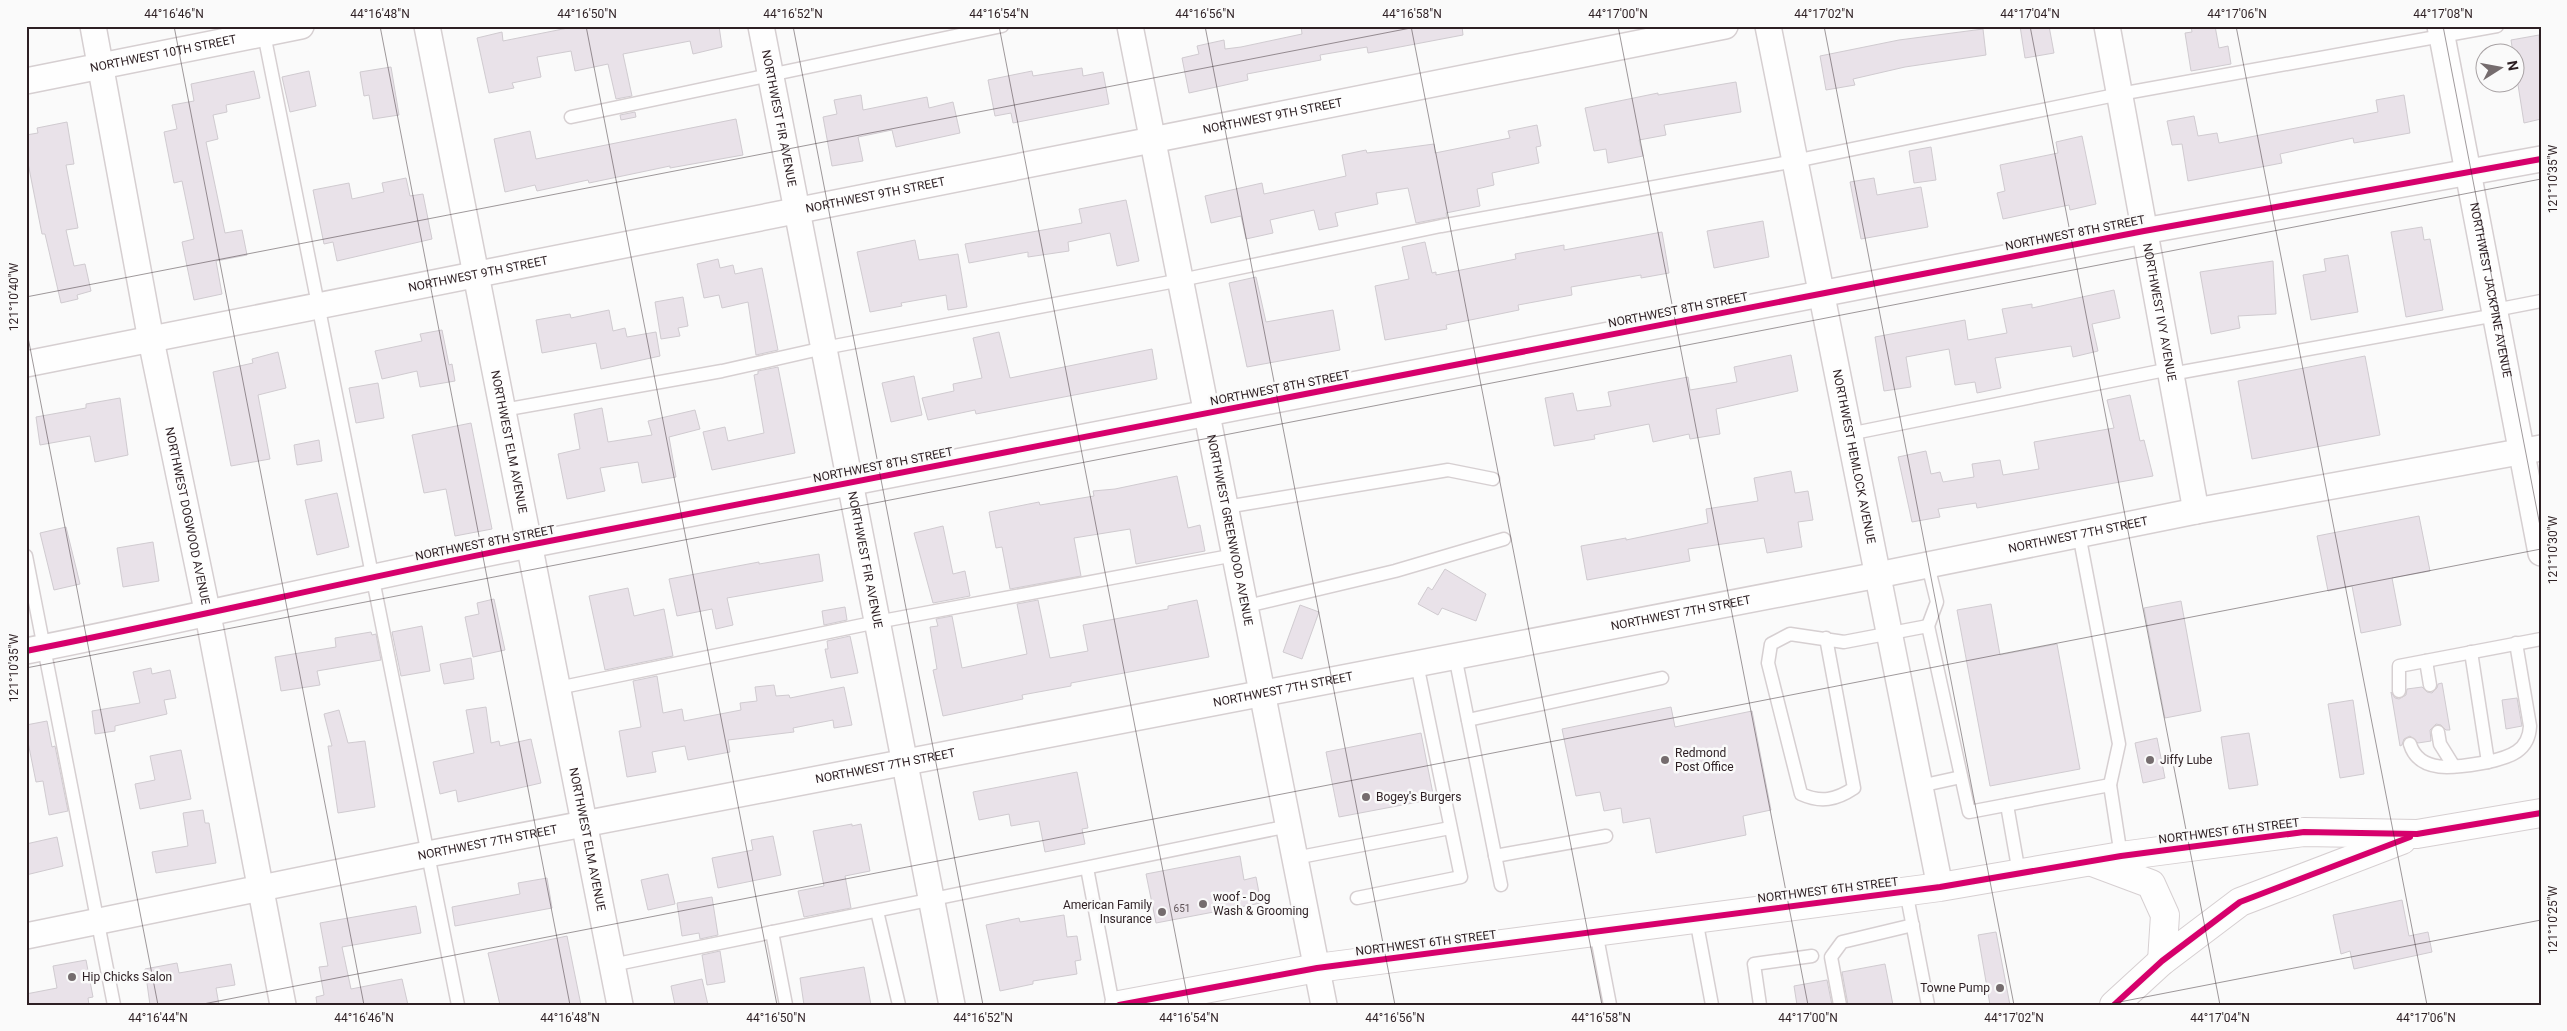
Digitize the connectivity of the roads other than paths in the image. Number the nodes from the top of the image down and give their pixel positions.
1 (93, 26) edge
2 (301, 26) edge
3 (427, 26) edge
4 (762, 26) edge
5 (1002, 26) edge
6 (1130, 26) edge
7 (1725, 26) edge
8 (1768, 26) edge
9 (2107, 26) edge
10 (2497, 26) edge
11 (263, 30) edge
12 (2441, 31) edge
13 (101, 66) junction
14 (770, 75) junction
15 (26, 81) edge
16 (2120, 94) junction
17 (570, 117) dead end
18 (1153, 140) junction
19 (2541, 159) edge
20 (1795, 161) junction
21 (2469, 173) junction
22 (797, 211) junction
23 (2144, 231) junction
24 (476, 275) junction
25 (1181, 280) junction
26 (1821, 294) junction
27 (2541, 301) edge
28 (318, 306) junction
29 (2495, 313) junction
30 (151, 340) junction
31 (824, 348) junction
32 (26, 364) edge
33 (2170, 372) junction
34 (503, 410) junction
35 (1207, 413) junction
36 (1849, 434) junction
37 (2531, 449) edge
38 (1493, 479) dead end
39 (850, 483) junction
40 (1226, 507) junction
41 (2196, 511) junction
42 (2079, 534) junction
43 (1504, 540) dead end
44 (529, 545) junction
45 (2541, 553) edge
46 (1235, 555) junction
47 (26, 556) edge
48 (1928, 565) junction
49 (1878, 575) junction
50 (373, 576) junction
51 (1246, 606) junction
52 (208, 615) junction
53 (877, 622) junction
54 (1928, 626) junction
55 (1890, 633) junction
56 (1826, 638) junction
57 (2541, 639) edge
58 (2516, 644) junction
59 (35, 649) edge
60 (2471, 652) junction
61 (1455, 656) junction
62 (2426, 661) junction
63 (1417, 664) junction
64 (1662, 678) dead end
65 (2430, 685) dead end
66 (558, 688) junction
67 (2398, 691) dead end
68 (1262, 694) junction
69 (1468, 720) junction
70 (2438, 732) dead end
71 (2410, 744) dead end
72 (905, 762) junction
73 (2488, 762) junction
74 (2454, 765) junction
75 (1961, 776) junction
76 (2110, 785) junction
77 (1920, 786) junction
78 (2007, 805) junction
79 (2541, 813) edge
80 (584, 824) junction
81 (1288, 826) junction
82 (1450, 828) junction
83 (2417, 834) junction
84 (1606, 836) dead end
85 (428, 854) junction
86 (1496, 856) junction
87 (2121, 856) junction
88 (1295, 858) junction
89 (2088, 861) junction
90 (1087, 868) junction
91 (2019, 873) junction
92 (1501, 885) dead end
93 (1940, 887) junction
94 (261, 889) junction
95 (1906, 891) junction
96 (1357, 898) dead end
97 (932, 900) junction
98 (877, 911) junction
99 (1696, 919) junction
100 (97, 921) junction
101 (1913, 925) junction
102 (772, 932) junction
103 (1596, 932) junction
104 (26, 936) edge
105 (1812, 956) dead end
106 (2162, 961) junction
107 (612, 965) junction
108 (1317, 968) junction
109 (1177, 999) edge
110 (114, 1005) edge
111 (283, 1005) edge
112 (458, 1005) edge
113 (620, 1005) edge
114 (786, 1005) edge
115 (899, 1005) edge
116 (952, 1005) edge
117 (1113, 1005) edge
118 (1119, 1005) edge
119 (1324, 1005) edge
120 (1610, 1005) edge
121 (1712, 1005) edge
122 (1760, 1005) edge
123 (1840, 1005) edge
124 (1928, 1005) edge
125 (2114, 1005) edge

1 - 13 street, NORTHWEST DOGWOOD AVENUE
2 - 11 street, NORTHWEST 10TH STREET
3 - 24 street, NORTHWEST ELM AVENUE
4 - 14 street, NORTHWEST FIR AVENUE
5 - 14 lane
6 - 18 street, NORTHWEST GREENWOOD AVENUE
7 - 18 street, NORTHWEST 9TH STREET
8 - 20 street, NORTHWEST HEMLOCK AVENUE
9 - 16 street, NORTHWEST IVY AVENUE
10 - 12 lane
11 - 13 street, NORTHWEST 10TH STREET
11 - 28 lane
12 - 16 lane
12 - 21 street, NORTHWEST JACKPINE AVENUE
13 - 15 street, NORTHWEST 10TH STREET
13 - 30 street, NORTHWEST DOGWOOD AVENUE
14 - 17 lane
14 - 22 street, NORTHWEST FIR AVENUE
16 - 20 lane
16 - 23 street, NORTHWEST IVY AVENUE
18 - 22 street, NORTHWEST 9TH STREET
18 - 25 street, NORTHWEST GREENWOOD AVENUE
19 - 21 street, NORTHWEST 8TH STREET
20 - 25 lane
20 - 26 street, NORTHWEST HEMLOCK AVENUE
21 - 23 street, NORTHWEST 8TH STREET
21 - 29 street, NORTHWEST JACKPINE AVENUE
22 - 24 street, NORTHWEST 9TH STREET
22 - 31 street, NORTHWEST FIR AVENUE
23 - 26 street, NORTHWEST 8TH STREET
23 - 33 street, NORTHWEST IVY AVENUE
24 - 28 street, NORTHWEST 9TH STREET
24 - 34 street, NORTHWEST ELM AVENUE
25 - 31 lane
25 - 35 street, NORTHWEST GREENWOOD AVENUE
26 - 35 street, NORTHWEST 8TH STREET
26 - 36 street, NORTHWEST HEMLOCK AVENUE
27 - 29 lane
28 - 30 street, NORTHWEST 9TH STREET
28 - 50 lane
29 - 33 lane
29 - 37 street, NORTHWEST JACKPINE AVENUE
30 - 32 street, NORTHWEST 9TH STREET
30 - 52 street, NORTHWEST DOGWOOD AVENUE
31 - 34 lane
31 - 39 street, NORTHWEST FIR AVENUE
33 - 36 lane
33 - 41 street, NORTHWEST IVY AVENUE
34 - 44 street, NORTHWEST ELM AVENUE
35 - 39 street, NORTHWEST 8TH STREET
35 - 40 street, NORTHWEST GREENWOOD AVENUE
36 - 49 street, NORTHWEST HEMLOCK AVENUE
37 - 41 street, NORTHWEST 7TH STREET
37 - 45 street, NORTHWEST JACKPINE AVENUE
38 - 40 lane
39 - 44 street, NORTHWEST 8TH STREET
39 - 53 street, NORTHWEST FIR AVENUE
40 - 46 street, NORTHWEST GREENWOOD AVENUE
41 - 42 street, NORTHWEST 7TH STREET
42 - 48 street, NORTHWEST 7TH STREET
42 - 76 lane
43 - 51 lane
44 - 50 street, NORTHWEST 8TH STREET
44 - 66 street, NORTHWEST ELM AVENUE
46 - 51 street, NORTHWEST GREENWOOD AVENUE
46 - 53 lane
47 - 59 lane
48 - 49 street, NORTHWEST 7TH STREET
48 - 54 lane
49 - 55 street, NORTHWEST HEMLOCK AVENUE
49 - 61 street, NORTHWEST 7TH STREET
50 - 52 street, NORTHWEST 8TH STREET
50 - 85 lane
51 - 68 street, NORTHWEST GREENWOOD AVENUE
52 - 59 street, NORTHWEST 8TH STREET
52 - 94 street, NORTHWEST DOGWOOD AVENUE
53 - 66 lane
53 - 72 street, NORTHWEST FIR AVENUE
54 - 55 lane
54 - 75 lane
55 - 56 lane
55 - 77 street, NORTHWEST HEMLOCK AVENUE
56 - 56 lane
57 - 58 lane
58 - 60 lane
58 - 73 lane
59 - 100 lane
60 - 62 lane
60 - 73 lane
61 - 63 street, NORTHWEST 7TH STREET
61 - 69 lane
62 - 65 lane
62 - 67 lane
63 - 68 street, NORTHWEST 7TH STREET
63 - 82 lane
64 - 69 lane
66 - 80 street, NORTHWEST ELM AVENUE
68 - 72 street, NORTHWEST 7TH STREET
68 - 81 street, NORTHWEST GREENWOOD AVENUE
69 - 86 lane
70 - 74 lane
71 - 74 lane
72 - 80 street, NORTHWEST 7TH STREET
72 - 97 street, NORTHWEST FIR AVENUE
73 - 74 lane
75 - 77 lane
75 - 78 lane
76 - 78 lane
76 - 87 lane
77 - 93 street, NORTHWEST HEMLOCK AVENUE
78 - 91 lane
79 - 83 main road, NORTHWEST 6TH STREET
80 - 85 street, NORTHWEST 7TH STREET
80 - 107 street, NORTHWEST ELM AVENUE
81 - 88 street, NORTHWEST GREENWOOD AVENUE
81 - 90 lane
82 - 88 lane
82 - 96 lane
83 - 87 main road, NORTHWEST 6TH STREET
83 - 106 main road
84 - 86 lane
85 - 94 street, NORTHWEST 7TH STREET
85 - 112 lane
86 - 92 lane
87 - 89 main road, NORTHWEST 6TH STREET
88 - 108 street, NORTHWEST GREENWOOD AVENUE
89 - 91 main road, NORTHWEST 6TH STREET
89 - 106 main road
90 - 97 lane
90 - 117 lane
91 - 93 main road, NORTHWEST 6TH STREET
93 - 95 main road, NORTHWEST 6TH STREET
94 - 100 street, NORTHWEST 7TH STREET
94 - 111 street, NORTHWEST DOGWOOD AVENUE
95 - 99 main road, NORTHWEST 6TH STREET
95 - 101 lane
97 - 98 lane
97 - 116 street, NORTHWEST FIR AVENUE
98 - 102 lane
98 - 115 lane
99 - 103 main road, NORTHWEST 6TH STREET
99 - 121 lane
100 - 104 street, NORTHWEST 7TH STREET
100 - 110 lane
101 - 123 lane
101 - 124 lane
102 - 107 lane
102 - 114 lane
103 - 108 main road, NORTHWEST 6TH STREET
103 - 120 lane
105 - 122 lane
106 - 125 main road
107 - 113 street, NORTHWEST ELM AVENUE
108 - 109 main road, NORTHWEST 6TH STREET
108 - 119 street, NORTHWEST GREENWOOD AVENUE
109 - 118 main road, NORTHWEST 6TH STREET

